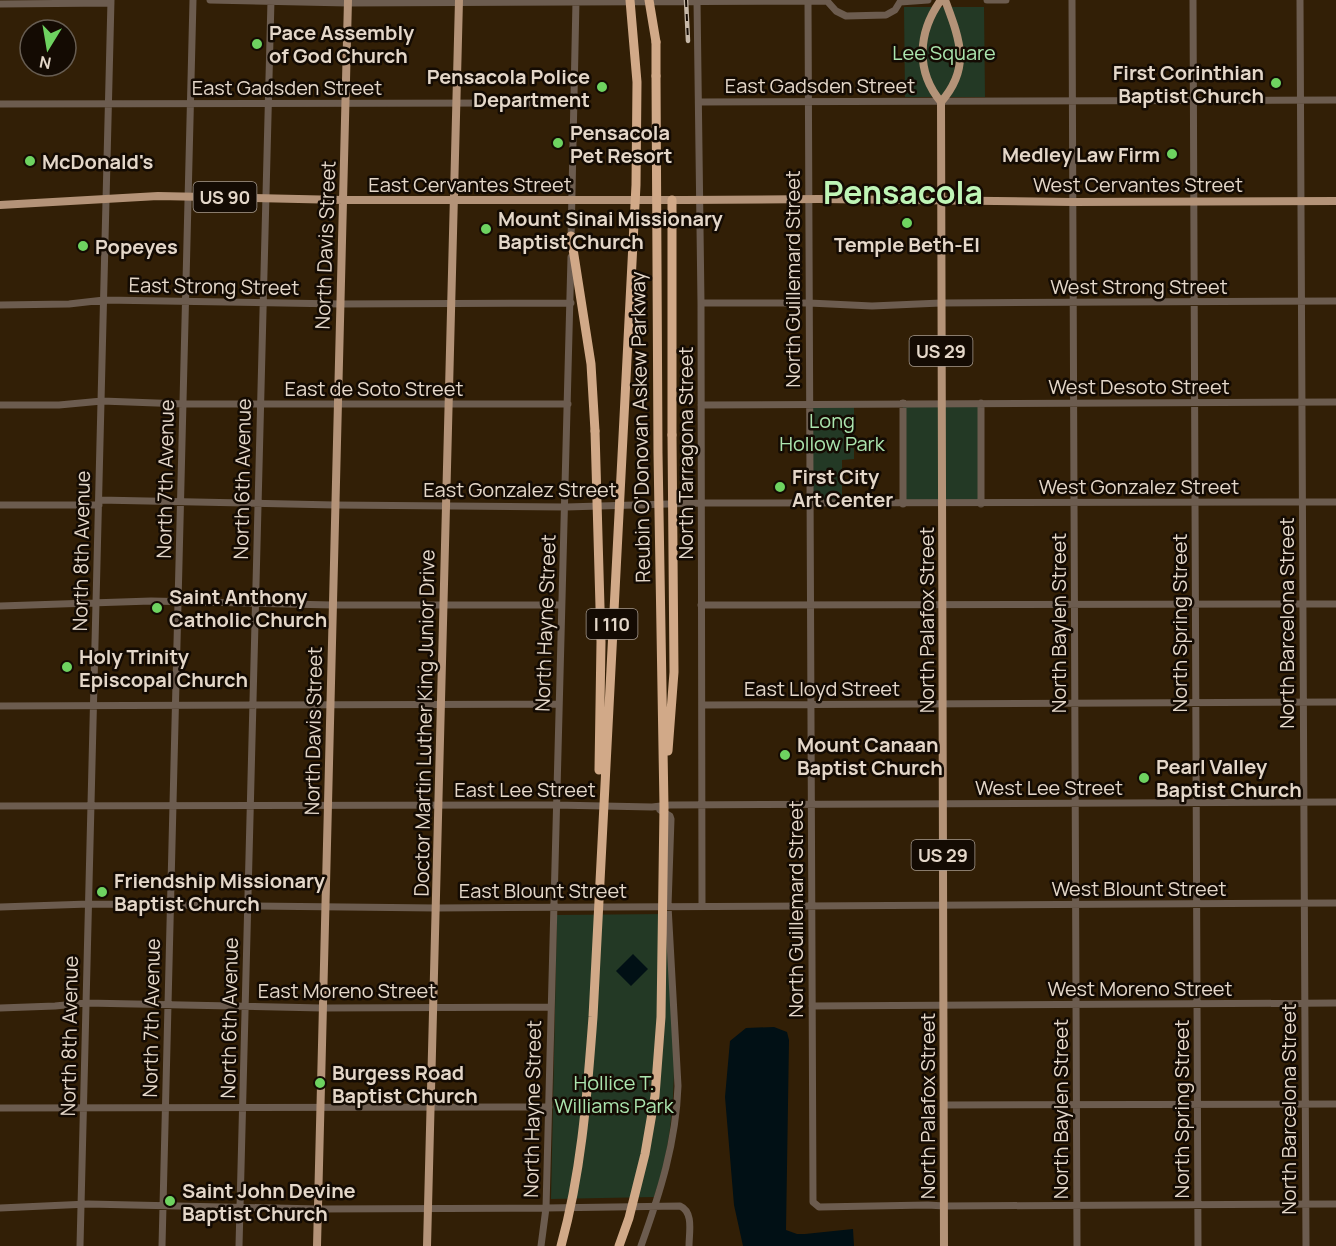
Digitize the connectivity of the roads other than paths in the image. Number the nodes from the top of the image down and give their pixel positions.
1 (193, 0) edge
2 (210, 0) edge
3 (630, 0) edge
4 (649, 0) edge
5 (656, 0) edge
6 (928, 0) edge
7 (943, 0) edge
8 (987, 0) edge
9 (1006, 0) edge
10 (1072, 0) edge
11 (1194, 0) edge
12 (1300, 0) edge
13 (271, 1) edge
14 (459, 1) edge
15 (576, 1) edge
16 (697, 1) edge
17 (808, 1) edge
18 (111, 2) edge
19 (348, 2) edge
20 (0, 4) edge
21 (656, 42) junction
22 (1194, 100) junction
23 (1300, 100) junction
24 (1336, 100) edge
25 (1073, 101) junction
26 (699, 102) junction
27 (808, 102) junction
28 (941, 102) junction
29 (268, 103) junction
30 (345, 103) junction
31 (456, 103) junction
32 (574, 103) junction
33 (0, 104) edge
34 (109, 104) junction
35 (190, 104) junction
36 (188, 196) junction
37 (266, 198) junction
38 (941, 199) junction
39 (108, 200) junction
40 (343, 200) junction
41 (454, 200) junction
42 (571, 200) junction
43 (672, 200) junction
44 (1194, 201) junction
45 (1300, 201) junction
46 (1336, 201) edge
47 (1073, 202) junction
48 (0, 205) edge
49 (571, 236) junction
50 (104, 300) junction
51 (1301, 301) junction
52 (1336, 301) edge
53 (186, 302) junction
54 (1073, 302) junction
55 (1195, 302) junction
56 (263, 303) junction
57 (571, 303) junction
58 (701, 303) junction
59 (809, 303) junction
60 (941, 303) junction
61 (340, 304) junction
62 (452, 304) junction
63 (0, 305) edge
64 (102, 401) junction
65 (1195, 402) junction
66 (1301, 402) junction
67 (1336, 402) edge
68 (903, 403) junction
69 (941, 403) junction
70 (981, 403) junction
71 (1074, 403) junction
72 (183, 404) junction
73 (260, 404) junction
74 (338, 404) junction
75 (449, 404) junction
76 (568, 404) junction
77 (809, 404) junction
78 (0, 405) edge
79 (701, 405) junction
80 (99, 502) junction
81 (180, 502) junction
82 (1302, 502) junction
83 (1336, 502) edge
84 (702, 503) junction
85 (1074, 503) junction
86 (1195, 503) junction
87 (258, 504) junction
88 (810, 504) junction
89 (903, 504) junction
90 (942, 504) junction
91 (981, 504) junction
92 (0, 505) edge
93 (335, 505) junction
94 (446, 505) junction
95 (566, 507) junction
96 (96, 602) junction
97 (179, 602) junction
98 (1196, 603) junction
99 (256, 604) junction
100 (561, 604) junction
101 (810, 604) junction
102 (942, 604) junction
103 (1074, 604) junction
104 (1302, 604) junction
105 (1336, 604) edge
106 (332, 605) junction
107 (444, 605) junction
108 (701, 605) junction
109 (0, 606) edge
110 (1303, 702) junction
111 (1336, 702) edge
112 (1196, 703) junction
113 (558, 704) junction
114 (810, 704) junction
115 (943, 704) junction
116 (1075, 704) junction
117 (94, 705) junction
118 (175, 705) junction
119 (253, 705) junction
120 (330, 705) junction
121 (441, 705) junction
122 (702, 705) junction
123 (0, 706) edge
124 (1303, 802) junction
125 (1336, 802) edge
126 (1075, 803) junction
127 (1197, 803) junction
128 (555, 805) junction
129 (702, 805) junction
130 (811, 805) junction
131 (943, 805) junction
132 (0, 806) edge
133 (91, 806) junction
134 (173, 806) junction
135 (250, 806) junction
136 (327, 806) junction
137 (438, 806) junction
138 (652, 807) junction
139 (664, 807) junction
140 (600, 858) junction
141 (1304, 903) junction
142 (1336, 903) edge
143 (88, 904) junction
144 (170, 904) junction
145 (1076, 904) junction
146 (1197, 904) junction
147 (943, 905) junction
148 (248, 906) junction
149 (668, 906) junction
150 (702, 906) junction
151 (811, 906) junction
152 (0, 907) edge
153 (554, 907) junction
154 (325, 908) junction
155 (436, 908) junction
156 (86, 1003) junction
157 (1304, 1003) junction
158 (1336, 1003) edge
159 (168, 1004) junction
160 (1197, 1004) junction
161 (1076, 1005) junction
162 (246, 1006) junction
163 (433, 1006) junction
164 (812, 1006) junction
165 (943, 1006) junction
166 (551, 1007) junction
167 (0, 1008) edge
168 (322, 1008) junction
169 (1198, 1104) junction
170 (1304, 1104) junction
171 (1336, 1104) edge
172 (944, 1105) junction
173 (1077, 1105) junction
174 (165, 1107) junction
175 (243, 1107) junction
176 (320, 1107) junction
177 (431, 1107) junction
178 (549, 1107) junction
179 (0, 1108) edge
180 (84, 1108) junction
181 (81, 1204) junction
182 (1305, 1204) junction
183 (1336, 1204) edge
184 (163, 1205) junction
185 (1198, 1205) junction
186 (655, 1206) junction
187 (944, 1206) junction
188 (1077, 1206) junction
189 (240, 1207) junction
190 (0, 1208) edge
191 (546, 1208) junction
192 (318, 1209) junction
193 (428, 1209) junction
194 (80, 1246) edge
195 (162, 1246) edge
196 (239, 1246) edge
197 (316, 1246) edge
198 (428, 1246) edge
199 (541, 1246) edge
200 (561, 1246) edge
201 (619, 1246) edge
202 (641, 1246) edge
203 (690, 1246) edge
204 (945, 1246) edge
205 (1077, 1246) edge
206 (1198, 1246) edge
207 (1306, 1246) edge

1 - 35 street, North 7th Avenue
2 - 13 street
3 - 140 highway, Reubin O'Donovan Askew Parkway / I 110, bridge
4 - 21 highway, Reubin O'Donovan Askew Parkway / I 110, bridge
5 - 21 highway, bridge
6 - 17 street
7 - 28 main road, North Palafox Street
7 - 28 main road, North Palafox Street
8 - 9 street
10 - 25 street, North Baylen Street
11 - 22 street, North Spring Street
12 - 23 street, North Barcelona Street
13 - 19 street
13 - 29 street, North 6th Avenue
14 - 15 street
14 - 19 street
14 - 31 main road, Doctor Martin Luther King Junior Drive
15 - 16 street
15 - 32 street, North Hayne Street
16 - 17 street
16 - 26 street, North Tarragona Street
17 - 27 street, North Guillemard Street
18 - 20 street
18 - 34 street, North 8th Avenue
19 - 30 main road, North Davis Street
21 - 139 highway, Reubin O'Donovan Askew Parkway / I 110, bridge
22 - 23 street, East Gadsden Street
22 - 25 street, East Gadsden Street
22 - 44 street, North Spring Street
23 - 24 street, East Gadsden Street
23 - 45 street, North Barcelona Street
25 - 28 street, East Gadsden Street
25 - 47 street, North Baylen Street
26 - 27 street, East Gadsden Street
26 - 58 street, North Tarragona Street
27 - 28 street, East Gadsden Street
27 - 59 street, North Guillemard Street
28 - 38 main road, North Palafox Street
29 - 30 street, East Gadsden Street
29 - 35 street, East Gadsden Street
29 - 37 street, North 6th Avenue
30 - 31 street, East Gadsden Street
30 - 40 main road, North Davis Street
31 - 32 street, East Gadsden Street
31 - 41 main road, Doctor Martin Luther King Junior Drive
32 - 42 street, North Hayne Street
33 - 34 street, East Gadsden Street
34 - 35 street, East Gadsden Street
34 - 39 street, North 8th Avenue
35 - 36 street, North 7th Avenue
36 - 37 main road, East Cervantes Street / US 90
36 - 39 main road, East Cervantes Street / US 90
36 - 53 street, North 7th Avenue
37 - 40 main road, East Cervantes Street / US 90
37 - 56 street, North 6th Avenue
38 - 43 main road, East Cervantes Street / US 90, bridge
38 - 47 main road, West Cervantes Street / US 90
38 - 60 main road, North Palafox Street / US 29
39 - 48 main road, East Cervantes Street / US 90
39 - 50 street, North 8th Avenue
40 - 41 main road, East Cervantes Street / US 90
40 - 61 main road, North Davis Street
41 - 42 main road, East Cervantes Street / US 90
41 - 62 main road, Doctor Martin Luther King Junior Drive
42 - 43 main road, East Cervantes Street / US 90
42 - 49 street, North Hayne Street
43 - 139 highway, bridge
44 - 45 main road, West Cervantes Street / US 90
44 - 47 main road, West Cervantes Street / US 90
44 - 55 street, North Spring Street
45 - 46 main road, West Cervantes Street / US 90
45 - 51 street, North Barcelona Street
47 - 54 street, North Baylen Street
49 - 57 street, North Hayne Street
49 - 140 highway, bridge
50 - 53 street, East Strong Street
50 - 63 street, East Strong Street
50 - 64 street, North 8th Avenue
51 - 52 street, West Strong Street
51 - 55 street, West Strong Street
51 - 66 street, North Barcelona Street
53 - 56 street, East Strong Street
53 - 72 street, North 7th Avenue
54 - 55 street, West Strong Street
54 - 60 street, West Strong Street
54 - 71 street, North Baylen Street
55 - 65 street, North Spring Street
56 - 61 street, East Strong Street
56 - 73 street, North 6th Avenue
57 - 62 street, East Strong Street
57 - 76 street, North Hayne Street
58 - 59 street
58 - 79 street, North Tarragona Street
59 - 60 street
59 - 77 street, North Guillemard Street
60 - 69 main road, North Palafox Street / US 29
61 - 62 street, East Strong Street
61 - 74 main road, North Davis Street
62 - 75 main road, Doctor Martin Luther King Junior Drive
64 - 72 street, East de Soto Street
64 - 78 street, East de Soto Street
64 - 80 street, North 8th Avenue
65 - 66 street, West Desoto Street
65 - 71 street, West Desoto Street
65 - 86 street, North Spring Street
66 - 67 street, West Desoto Street
66 - 82 street, North Barcelona Street
68 - 69 street
68 - 77 street
68 - 89 street
69 - 70 street, West Desoto Street
69 - 90 main road, North Palafox Street / US 29
70 - 71 street, West Desoto Street
70 - 91 street
71 - 85 street, North Baylen Street
72 - 73 street, East de Soto Street
72 - 81 street, North 7th Avenue
73 - 74 street, East de Soto Street
73 - 87 street, North 6th Avenue
74 - 75 street, East de Soto Street
74 - 93 main road, North Davis Street
75 - 76 street, East de Soto Street
75 - 94 main road, Doctor Martin Luther King Junior Drive
76 - 95 street, North Hayne Street
77 - 79 street
77 - 88 street, North Guillemard Street
79 - 84 street, North Tarragona Street
80 - 81 street, East Gonzalez Street
80 - 92 street, East Gonzalez Street
80 - 96 street, North 8th Avenue
81 - 87 street, East Gonzalez Street
81 - 97 street, North 7th Avenue
82 - 83 street, West Gonzalez Street
82 - 86 street, West Gonzalez Street
82 - 104 street, North Barcelona Street
84 - 88 street, East Gonzalez Street
84 - 95 street, East Gonzalez Street
84 - 108 street, North Tarragona Street
85 - 86 street, West Gonzalez Street
85 - 91 street, West Gonzalez Street
85 - 103 street, North Baylen Street
86 - 98 street, North Spring Street
87 - 93 street, East Gonzalez Street
87 - 99 street, North 6th Avenue
88 - 89 street, East Gonzalez Street
88 - 101 street, North Guillemard Street
89 - 90 street, East Gonzalez Street
90 - 91 street, West Gonzalez Street
90 - 102 main road, North Palafox Street / US 29
93 - 94 street, East Gonzalez Street
93 - 106 main road, North Davis Street
94 - 95 street, East Gonzalez Street
94 - 107 main road, Doctor Martin Luther King Junior Drive
95 - 100 street, North Hayne Street
96 - 97 street
96 - 109 street
96 - 117 street, North 8th Avenue
97 - 99 street
97 - 118 street, North 7th Avenue
98 - 103 street
98 - 104 street
98 - 112 street, North Spring Street
99 - 106 street
99 - 119 street, North 6th Avenue
100 - 107 street
100 - 113 street, North Hayne Street
101 - 102 street
101 - 108 street
101 - 114 street, North Guillemard Street
102 - 103 street
102 - 115 main road, North Palafox Street / US 29
103 - 116 street, North Baylen Street
104 - 105 street
104 - 110 street, North Barcelona Street
106 - 107 street
106 - 120 main road, North Davis Street
107 - 121 main road, Doctor Martin Luther King Junior Drive
108 - 122 street, North Tarragona Street
110 - 111 street, East Lloyd Street
110 - 112 street, East Lloyd Street
110 - 124 street, North Barcelona Street
112 - 116 street, East Lloyd Street
112 - 127 street, North Spring Street
113 - 121 street
113 - 128 street, North Hayne Street
114 - 115 street, East Lloyd Street
114 - 122 street, East Lloyd Street
114 - 130 street, North Guillemard Street
115 - 116 street, East Lloyd Street
115 - 131 main road, North Palafox Street / US 29
116 - 126 street, North Baylen Street
117 - 118 street
117 - 123 street
117 - 133 street, North 8th Avenue
118 - 119 street
118 - 134 street, North 7th Avenue
119 - 120 street
119 - 135 street, North 6th Avenue
120 - 121 street
120 - 136 main road, North Davis Street
121 - 137 main road, Doctor Martin Luther King Junior Drive
122 - 129 street, North Tarragona Street
124 - 125 street, West Lee Street
124 - 127 street, West Lee Street
124 - 141 street, North Barcelona Street
126 - 127 street, West Lee Street
126 - 131 street, West Lee Street
126 - 145 street, North Baylen Street
127 - 146 street, North Spring Street
128 - 137 street, East Lee Street
128 - 138 street, East Lee Street
128 - 153 street, North Hayne Street
129 - 130 street, East Lee Street
129 - 138 street, East Lee Street
129 - 150 street, North Tarragona Street
130 - 131 street, East Lee Street
130 - 151 street, North Guillemard Street
131 - 147 main road, North Palafox Street / US 29
132 - 133 street, East Lee Street
133 - 134 street, East Lee Street
133 - 143 street, North 8th Avenue
134 - 135 street, East Lee Street
134 - 144 street, North 7th Avenue
135 - 136 street, East Lee Street
135 - 148 street, North 6th Avenue
136 - 137 street, East Lee Street
136 - 154 main road, North Davis Street
137 - 155 main road, Doctor Martin Luther King Junior Drive
138 - 149 street
139 - 201 highway, Reubin O'Donovan Askew Parkway / I 110, bridge
140 - 200 highway, Reubin O'Donovan Askew Parkway / I 110, bridge
141 - 142 street, West Blount Street
141 - 146 street, West Blount Street
141 - 157 street, North Barcelona Street
143 - 144 street, East Blount Street
143 - 152 street, East Blount Street
143 - 156 street, North 8th Avenue
144 - 148 street, East Blount Street
144 - 159 street, North 7th Avenue
145 - 146 street, West Blount Street
145 - 147 street, West Blount Street
145 - 161 street, North Baylen Street
146 - 160 street, North Spring Street
147 - 151 street, East Blount Street
147 - 165 main road, North Palafox Street / US 29
148 - 154 street, East Blount Street
148 - 162 street, North 6th Avenue
149 - 150 street, East Blount Street
149 - 153 street, East Blount Street
149 - 186 street
150 - 151 street, East Blount Street
151 - 164 street, North Guillemard Street
153 - 155 street, East Blount Street
153 - 166 street, North Hayne Street
154 - 155 street, East Blount Street
154 - 168 main road, North Davis Street
155 - 163 main road, Doctor Martin Luther King Junior Drive
156 - 159 street, East Moreno Street
156 - 167 street, East Moreno Street
156 - 180 street, North 8th Avenue
157 - 158 street, West Moreno Street
157 - 160 street, West Moreno Street
157 - 170 street, North Barcelona Street
159 - 162 street, East Moreno Street
159 - 174 street, North 7th Avenue
160 - 161 street, West Moreno Street
160 - 169 street, North Spring Street
161 - 165 street, West Moreno Street
161 - 173 street, North Baylen Street
162 - 168 street, East Moreno Street
162 - 175 street, North 6th Avenue
163 - 166 street, East Moreno Street
163 - 168 street, East Moreno Street
163 - 177 main road, Doctor Martin Luther King Junior Drive
164 - 165 street
164 - 187 street, North Guillemard Street
165 - 172 main road, North Palafox Street / US 29
166 - 178 street, North Hayne Street
168 - 176 main road, North Davis Street
169 - 170 street
169 - 173 street
169 - 185 street, North Spring Street
170 - 171 street
170 - 182 street, North Barcelona Street
172 - 173 street
172 - 187 main road, North Palafox Street / US 29
173 - 188 street, North Baylen Street
174 - 175 street
174 - 180 street
174 - 184 street, North 7th Avenue
175 - 176 street
175 - 189 street, North 6th Avenue
176 - 177 street
176 - 192 main road, North Davis Street
177 - 178 street
177 - 193 main road, Doctor Martin Luther King Junior Drive
178 - 191 street, North Hayne Street
179 - 180 street
180 - 181 street, North 8th Avenue
181 - 184 street
181 - 190 street
181 - 194 street, North 8th Avenue
182 - 183 street
182 - 185 street
182 - 207 street, North Barcelona Street
184 - 189 street
184 - 195 street, North 7th Avenue
185 - 188 street
185 - 206 street, North Spring Street
186 - 191 street
186 - 202 street
186 - 203 street
187 - 188 street
187 - 204 main road, North Palafox Street / US 29
188 - 205 street, North Baylen Street
189 - 192 street
189 - 196 street, North 6th Avenue
191 - 193 street
191 - 199 street, North Hayne Street
192 - 193 street
192 - 197 main road, North Davis Street
193 - 198 main road, Doctor Martin Luther King Junior Drive

